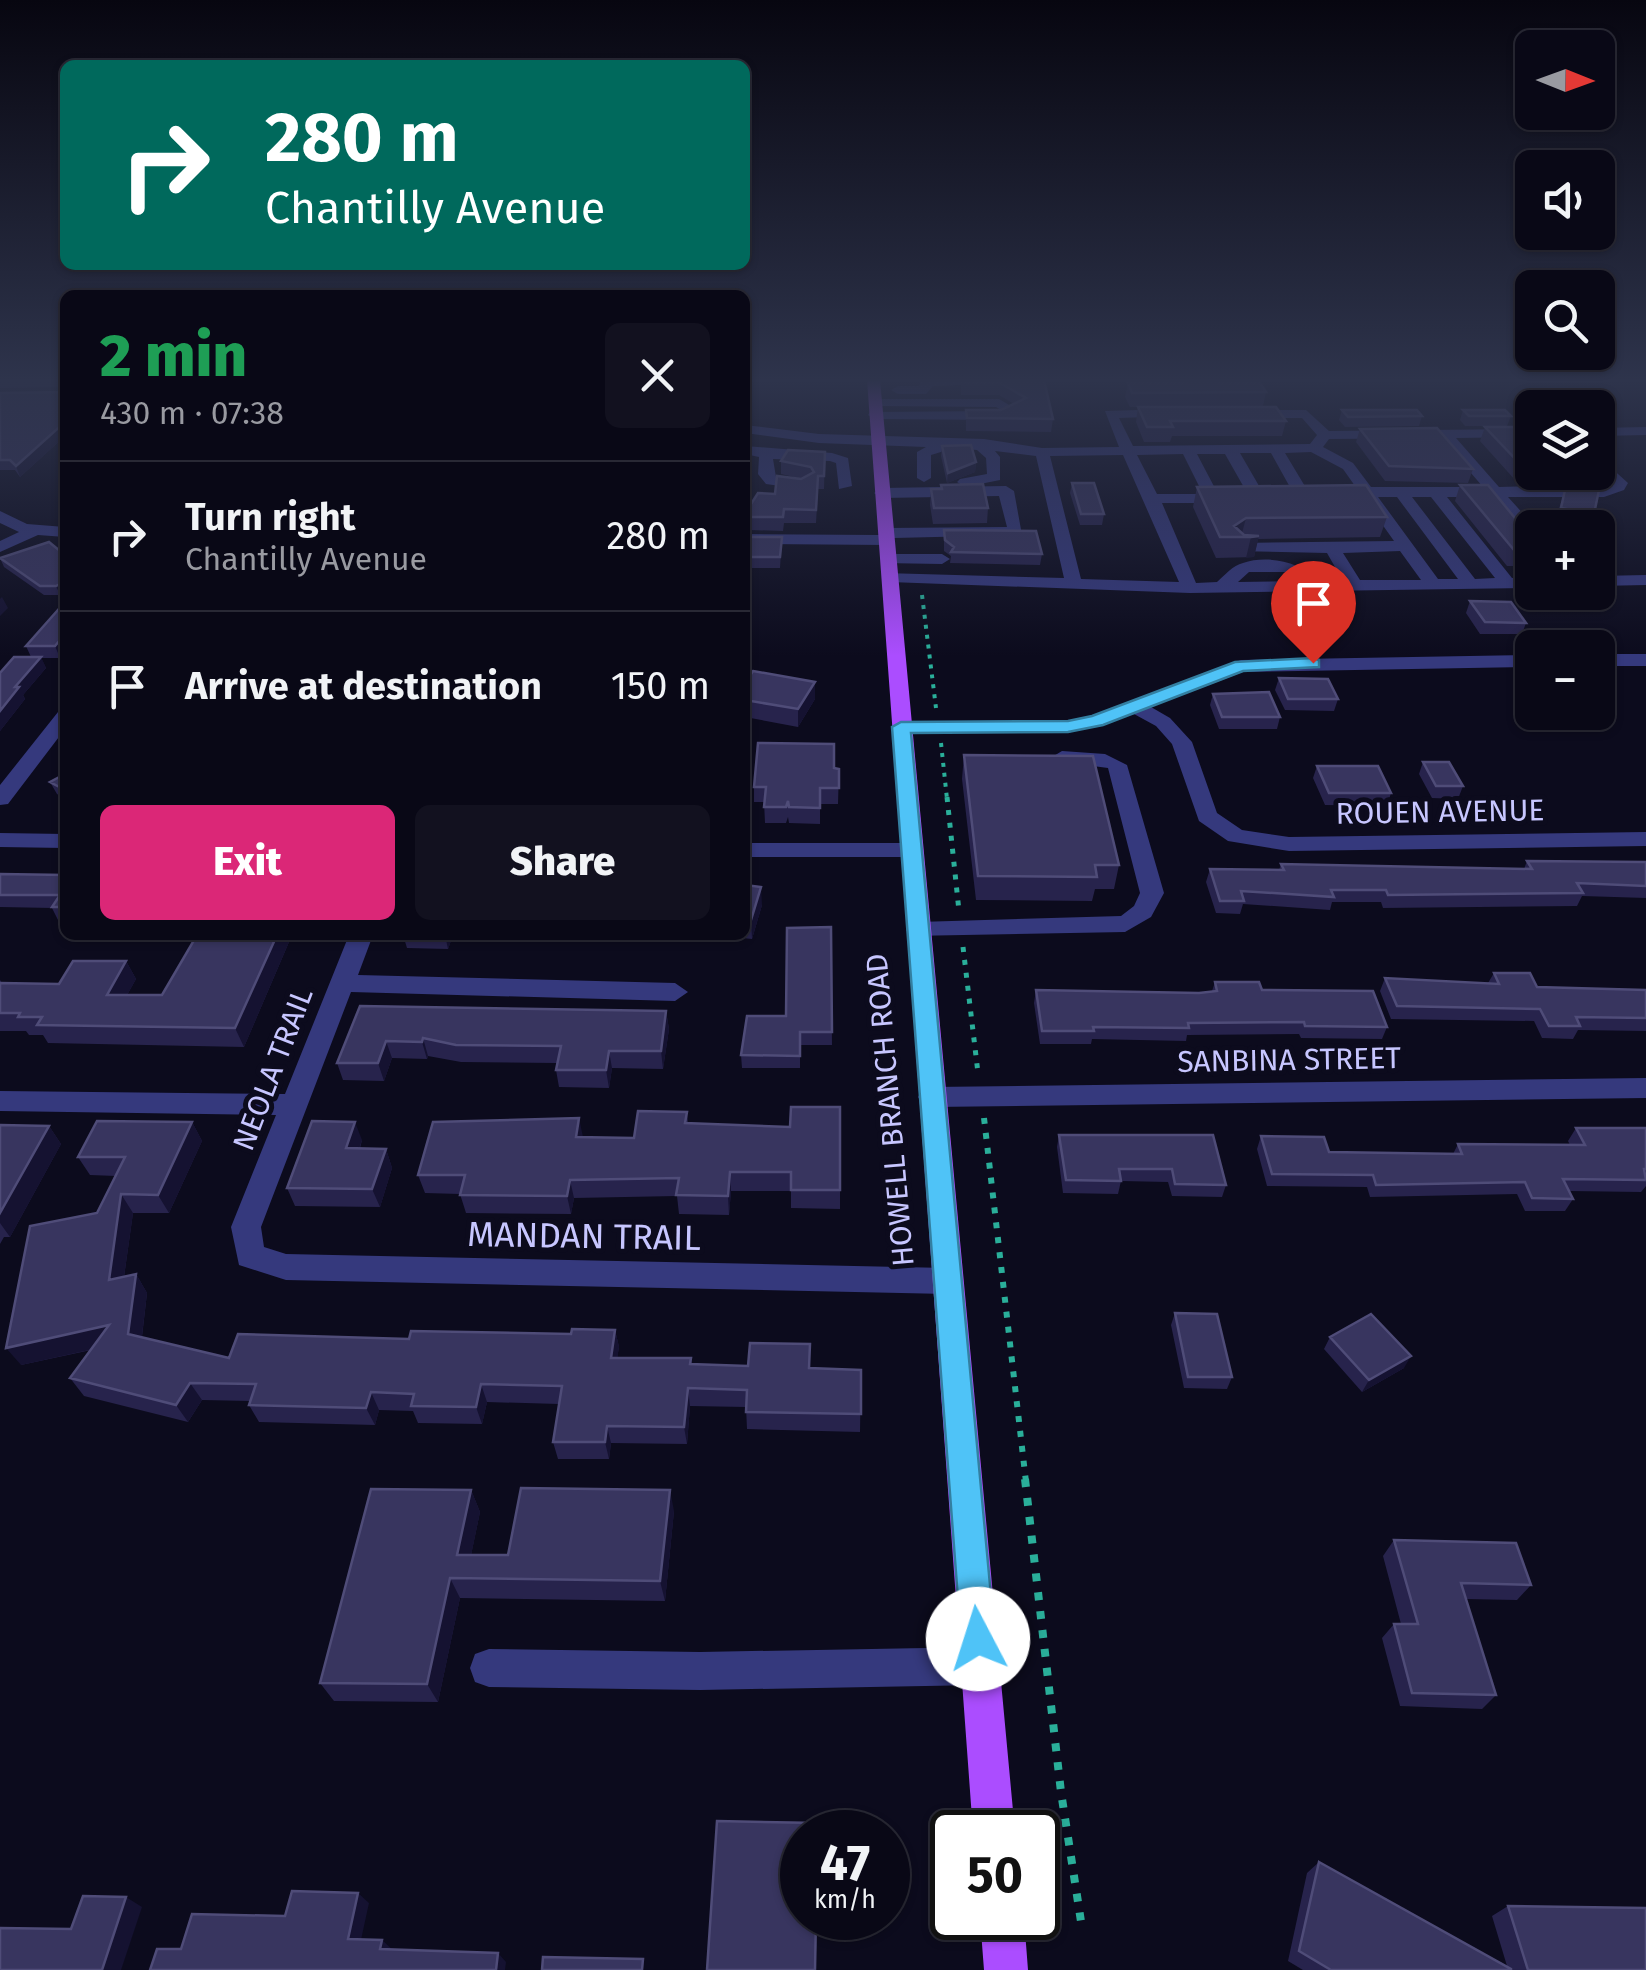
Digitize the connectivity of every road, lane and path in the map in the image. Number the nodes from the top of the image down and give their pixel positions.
1 (765, 472) edge
2 (843, 472) edge
3 (880, 472) edge
4 (922, 472) edge
5 (994, 472) edge
6 (1047, 472) edge
7 (1141, 472) edge
8 (1199, 472) edge
9 (1258, 472) edge
10 (1282, 472) edge
11 (1351, 472) edge
12 (1478, 472) edge
13 (802, 484) edge
14 (824, 484) edge
15 (881, 485) junction
16 (844, 486) junction
17 (1610, 490) edge
18 (1401, 492) junction
19 (1435, 492) junction
20 (1496, 492) junction
21 (1364, 496) junction
22 (1152, 498) junction
23 (1213, 498) junction
24 (1289, 498) junction
25 (920, 505) junction
26 (1515, 514) edge
27 (0, 516) edge
28 (34, 531) junction
29 (60, 532) edge
30 (750, 539) edge
31 (1404, 546) junction
32 (0, 548) edge
33 (1242, 548) edge
34 (1332, 548) junction
35 (888, 552) junction
36 (942, 559) dead end
37 (1646, 580) edge
38 (1615, 581) edge
39 (1507, 583) junction
40 (1515, 583) edge
41 (1074, 584) junction
42 (1470, 584) junction
43 (1433, 585) junction
44 (1355, 586) junction
45 (922, 588) dead end
46 (1190, 588) junction
47 (1615, 660) edge
48 (1646, 660) edge
49 (1515, 661) edge
50 (1134, 706) junction
51 (936, 711) dead end
52 (60, 722) edge
53 (901, 727) junction
54 (939, 737) dead end
55 (1044, 758) edge
56 (0, 800) edge
57 (1646, 839) edge
58 (0, 840) edge
59 (60, 841) edge
60 (750, 850) edge
61 (911, 850) junction
62 (961, 928) junction
63 (918, 930) junction
64 (359, 940) edge
65 (342, 984) junction
66 (674, 992) dead end
67 (978, 1073) dead end
68 (1646, 1088) edge
69 (932, 1097) junction
70 (0, 1101) edge
71 (295, 1105) junction
72 (984, 1118) dead end
73 (246, 1227) joint
74 (948, 1282) junction
75 (980, 1666) junction
76 (489, 1668) dead end
77 (992, 1810) edge
78 (1082, 1928) dead end

1 - 13 street
2 - 16 street
3 - 15 main road, HOWELL BRANCH ROAD
4 - 25 street
5 - 25 street
6 - 41 street
7 - 22 street
8 - 23 street
9 - 24 street
10 - 24 street
11 - 21 street
12 - 20 street
14 - 16 street
15 - 16 street
15 - 25 street
15 - 35 main road, HOWELL BRANCH ROAD
17 - 20 street
18 - 19 street
18 - 21 street
18 - 42 street
19 - 20 street
19 - 39 street
20 - 26 street
21 - 31 street
22 - 23 street
22 - 46 street
23 - 24 street
25 - 25 street
25 - 35 street
27 - 28 street
28 - 29 street
28 - 32 street
30 - 35 street
31 - 34 street
31 - 43 street
33 - 34 street
34 - 44 street
35 - 36 street
35 - 41 street
35 - 53 main road, HOWELL BRANCH ROAD
37 - 38 street
39 - 40 street
39 - 42 street
41 - 46 street
42 - 43 street
43 - 44 street
44 - 46 street
45 - 51 path
47 - 48 street
49 - 50 street
50 - 53 street
50 - 57 street, ROUEN AVENUE
52 - 56 street
53 - 61 main road, HOWELL BRANCH ROAD
54 - 62 path
55 - 62 street
58 - 59 street
60 - 61 street
61 - 63 main road, HOWELL BRANCH ROAD
62 - 63 street
62 - 67 path
63 - 69 main road, HOWELL BRANCH ROAD
64 - 65 street, NEOLA TRAIL
65 - 66 street
65 - 71 street, NEOLA TRAIL
68 - 69 street, SANBINA STREET
69 - 74 main road, HOWELL BRANCH ROAD
70 - 71 street
71 - 73 street, NEOLA TRAIL
72 - 78 path
73 - 74 street, MANDAN TRAIL
74 - 75 main road, HOWELL BRANCH ROAD
75 - 76 street
75 - 77 main road, HOWELL BRANCH ROAD

